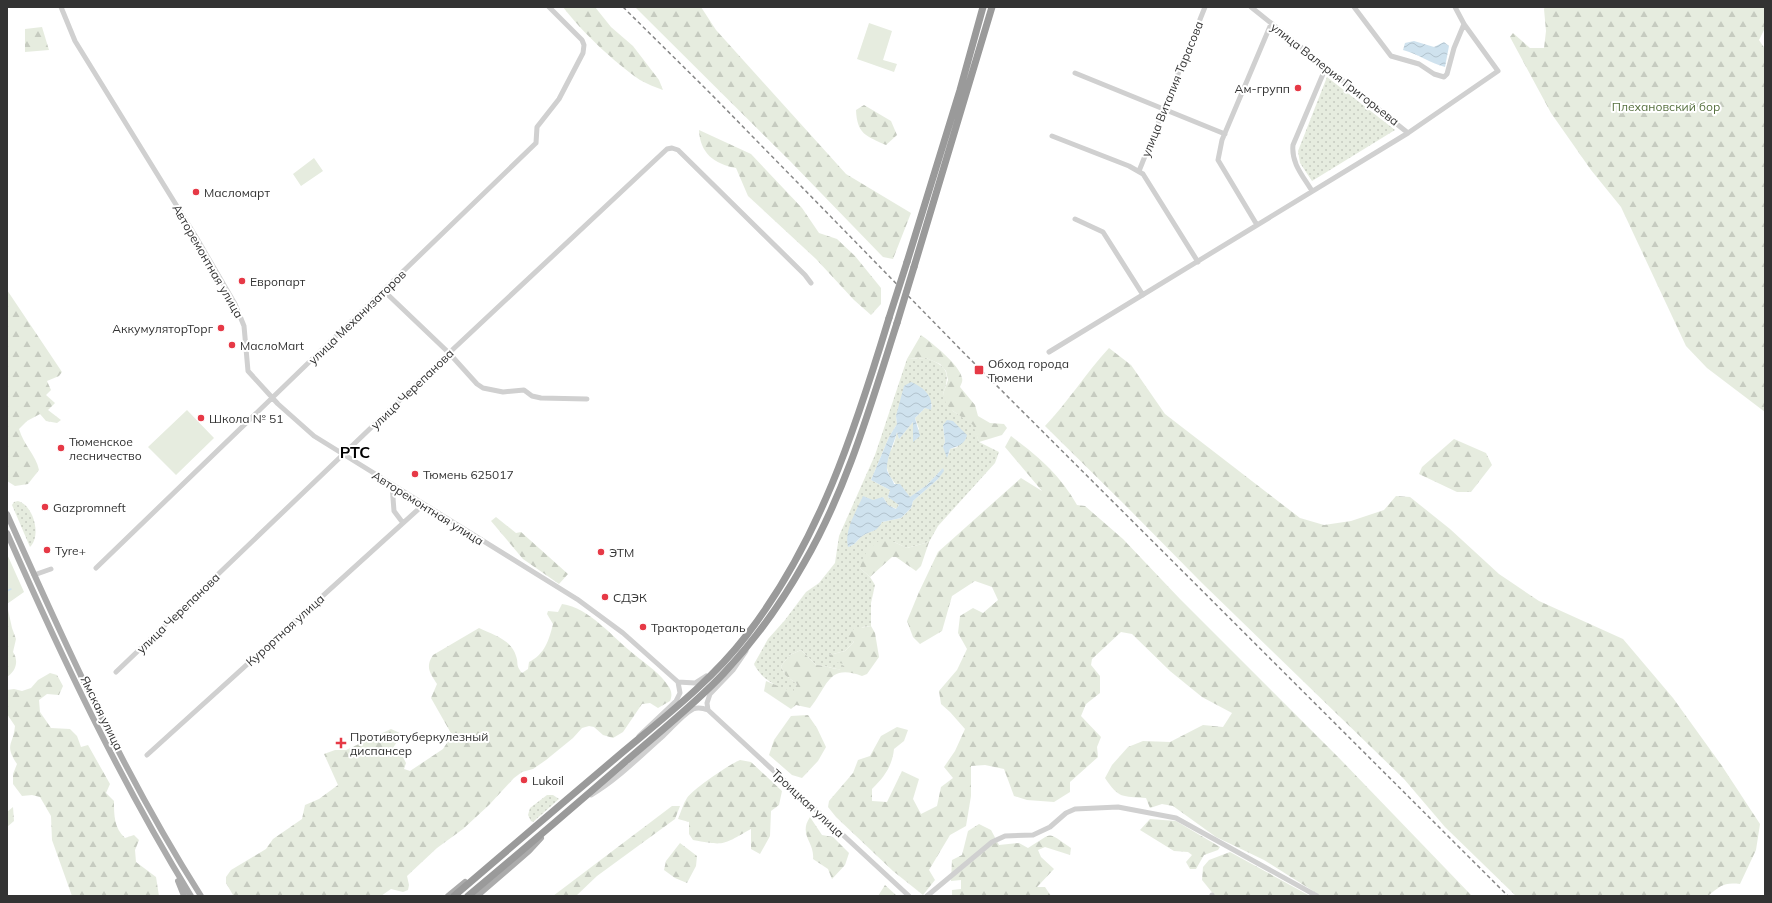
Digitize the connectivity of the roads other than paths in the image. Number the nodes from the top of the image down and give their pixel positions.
1 (61, 7) edge
2 (549, 7) edge
3 (983, 7) edge
4 (992, 7) edge
5 (1205, 7) edge
6 (1251, 7) edge
7 (1354, 7) edge
8 (1455, 7) edge
9 (1271, 24) junction
10 (1464, 24) junction
11 (1326, 67) junction
12 (1075, 73) dead end
13 (1163, 109) junction
14 (1408, 133) junction
15 (1225, 134) junction
16 (1052, 136) dead end
17 (1139, 171) junction
18 (1312, 191) junction
19 (1075, 219) dead end
20 (1257, 225) junction
21 (1198, 262) junction
22 (811, 284) dead end
23 (384, 291) junction
24 (1143, 295) junction
25 (1049, 352) dead end
26 (449, 353) junction
27 (272, 399) junction
28 (587, 399) dead end
29 (343, 454) junction
30 (392, 485) junction
31 (423, 505) junction
32 (7, 514) edge
33 (403, 523) junction
34 (7, 533) edge
35 (96, 568) dead end
36 (51, 569) dead end
37 (34, 575) junction
38 (752, 640) junction
39 (737, 647) junction
40 (116, 672) dead end
41 (678, 682) junction
42 (708, 710) junction
43 (629, 747) junction
44 (147, 755) dead end
45 (579, 802) junction
46 (549, 828) junction
47 (515, 844) junction
48 (180, 862) junction
49 (172, 866) junction
50 (184, 896) edge
51 (191, 896) edge
52 (201, 896) edge
53 (205, 896) edge
54 (448, 896) edge
55 (454, 896) edge
56 (468, 896) edge
57 (477, 896) edge
58 (909, 896) edge
59 (927, 896) edge
60 (1317, 896) edge

1 - 27 street, Авторемонтная улица
2 - 23 street, улица Механизаторов
3 - 39 highway, bridge
4 - 38 highway, bridge
5 - 13 street, улица Виталия Тарасова
6 - 9 street, улица Валерия Григорьева
7 - 10 street
8 - 10 street
9 - 11 street, улица Валерия Григорьева
9 - 15 street
10 - 14 street, улица Валерия Григорьева
11 - 14 street, улица Валерия Григорьева
11 - 18 street
12 - 13 street
13 - 15 street
13 - 17 street, улица Виталия Тарасова
14 - 18 street
15 - 20 street
16 - 17 street
17 - 21 street
18 - 20 street
19 - 24 street
20 - 21 street
21 - 24 street
22 - 26 street, улица Черепанова
23 - 26 street
23 - 27 street, улица Механизаторов
24 - 25 street
26 - 28 street
26 - 29 street, улица Черепанова
27 - 29 street, Авторемонтная улица
27 - 35 street, улица Механизаторов
29 - 30 street, Авторемонтная улица
29 - 40 street, улица Черепанова
30 - 31 street, Авторемонтная улица
30 - 33 street
31 - 33 street, Курортная улица
31 - 41 street, Авторемонтная улица
32 - 37 main road, Ямская улица
33 - 44 street, Курортная улица
34 - 49 main road, Ямская улица
36 - 37 street
37 - 48 main road, Ямская улица
38 - 42 street
38 - 45 highway
39 - 41 street
39 - 43 highway
41 - 43 street
42 - 45 street
42 - 58 street, Троицкая улица
43 - 47 highway
45 - 46 highway
46 - 56 highway
46 - 57 main road
47 - 54 main road
47 - 55 highway
48 - 52 main road
48 - 53 main road
49 - 50 main road
49 - 51 main road, Ямская улица
59 - 60 street

